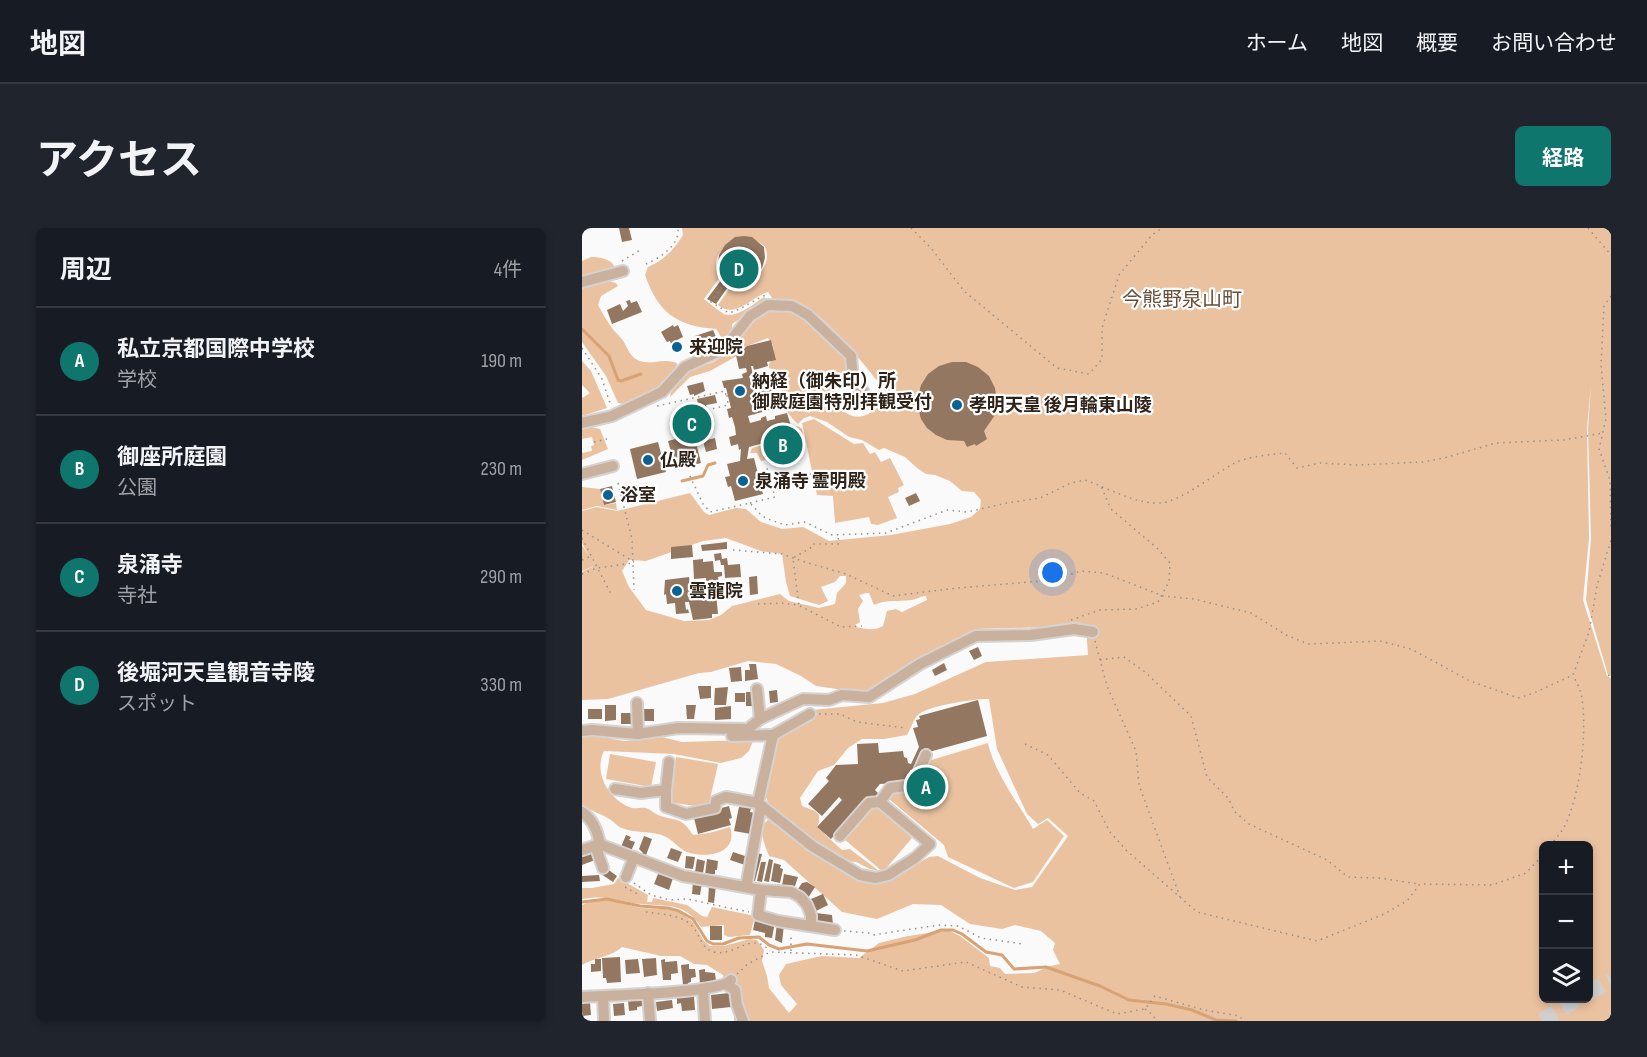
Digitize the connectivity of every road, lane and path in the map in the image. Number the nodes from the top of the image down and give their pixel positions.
1 (678, 228) edge
2 (910, 228) edge
3 (1162, 228) edge
4 (1588, 228) edge
5 (642, 249) dead end
6 (1611, 255) edge
7 (646, 264) dead end
8 (624, 266) joint
9 (582, 282) edge
10 (722, 287) dead end
11 (1611, 296) edge
12 (758, 298) dead end
13 (582, 348) edge
14 (863, 391) dead end
15 (708, 405) dead end
16 (657, 406) dead end
17 (612, 416) junction
18 (582, 423) edge
19 (1603, 433) junction
20 (607, 439) dead end
21 (594, 442) dead end
22 (613, 466) dead end
23 (767, 468) dead end
24 (582, 474) edge
25 (811, 474) dead end
26 (804, 476) dead end
27 (690, 477) dead end
28 (618, 483) dead end
29 (1101, 486) junction
30 (634, 490) dead end
31 (636, 497) dead end
32 (750, 503) junction
33 (582, 530) edge
34 (1611, 531) edge
35 (838, 535) junction
36 (582, 538) edge
37 (1611, 540) edge
38 (733, 550) dead end
39 (591, 556) junction
40 (793, 558) junction
41 (582, 560) edge
42 (634, 562) junction
43 (597, 568) junction
44 (582, 574) edge
45 (634, 590) dead end
46 (612, 596) dead end
47 (1163, 596) junction
48 (758, 604) dead end
49 (799, 605) junction
50 (1067, 622) dead end
51 (862, 626) dead end
52 (1093, 632) joint
53 (1100, 660) junction
54 (1573, 675) junction
55 (1608, 675) dead end
56 (1611, 677) edge
57 (757, 689) dead end
58 (637, 703) dead end
59 (810, 714) joint
60 (760, 719) junction
61 (906, 728) dead end
62 (667, 730) junction
63 (582, 731) edge
64 (638, 734) junction
65 (773, 735) junction
66 (1025, 744) dead end
67 (926, 755) dead end
68 (669, 762) dead end
69 (615, 789) dead end
70 (666, 790) junction
71 (880, 802) junction
72 (760, 805) junction
73 (582, 812) edge
74 (840, 836) dead end
75 (1554, 841) edge
76 (597, 844) junction
77 (582, 850) edge
78 (634, 857) junction
79 (1539, 859) edge
80 (603, 868) dead end
81 (624, 881) junction
82 (1420, 884) junction
83 (747, 887) junction
84 (761, 890) junction
85 (639, 895) dead end
86 (1181, 898) junction
87 (646, 912) dead end
88 (758, 915) junction
89 (792, 924) junction
90 (811, 926) junction
91 (834, 930) joint
92 (1023, 944) dead end
93 (791, 951) junction
94 (770, 952) junction
95 (743, 968) dead end
96 (703, 990) junction
97 (648, 993) junction
98 (603, 996) junction
99 (582, 997) edge
100 (1146, 1008) junction
101 (604, 1021) edge
102 (650, 1021) edge
103 (705, 1021) edge
104 (743, 1021) edge
105 (1156, 1021) edge
106 (1244, 1021) edge

1 - 7 path
2 - 3 path
4 - 6 path
5 - 8 path
8 - 9 street
10 - 12 path
11 - 19 path
13 - 17 path
14 - 17 street
15 - 16 path
17 - 18 street
19 - 29 path
19 - 34 path
20 - 21 path
22 - 24 street
23 - 32 path
25 - 26 path
27 - 32 path
28 - 42 path
29 - 35 path
29 - 47 path
30 - 31 path
32 - 35 path
33 - 42 path
35 - 40 path
36 - 39 path
37 - 54 path
38 - 40 path
39 - 41 path
39 - 43 path
40 - 47 path
40 - 49 path
42 - 43 path
42 - 45 path
43 - 44 path
43 - 46 path
47 - 50 path
47 - 54 path
48 - 49 path
49 - 51 path
52 - 53 path
52 - 60 street
53 - 82 path
53 - 86 path
54 - 75 path
55 - 56 path
57 - 60 street
58 - 64 street
59 - 61 path
59 - 65 street
60 - 62 street
62 - 64 street
62 - 65 street
63 - 64 street
65 - 72 street
66 - 86 path
67 - 71 street
68 - 70 street
69 - 70 street
70 - 72 street
71 - 72 street
71 - 74 street
72 - 83 street
73 - 76 street
76 - 77 street
76 - 78 street
76 - 80 street
78 - 81 street
78 - 83 street
79 - 82 path
81 - 85 path
81 - 88 path
82 - 86 path
83 - 84 street
84 - 88 street
84 - 90 street
87 - 94 path
88 - 89 street
89 - 90 street
89 - 93 path
90 - 91 street
91 - 92 path
93 - 94 path
93 - 100 path
94 - 95 path
96 - 97 street
96 - 103 street
96 - 104 street
97 - 98 street
97 - 102 street
98 - 99 street
98 - 101 street
100 - 105 path
100 - 106 path

